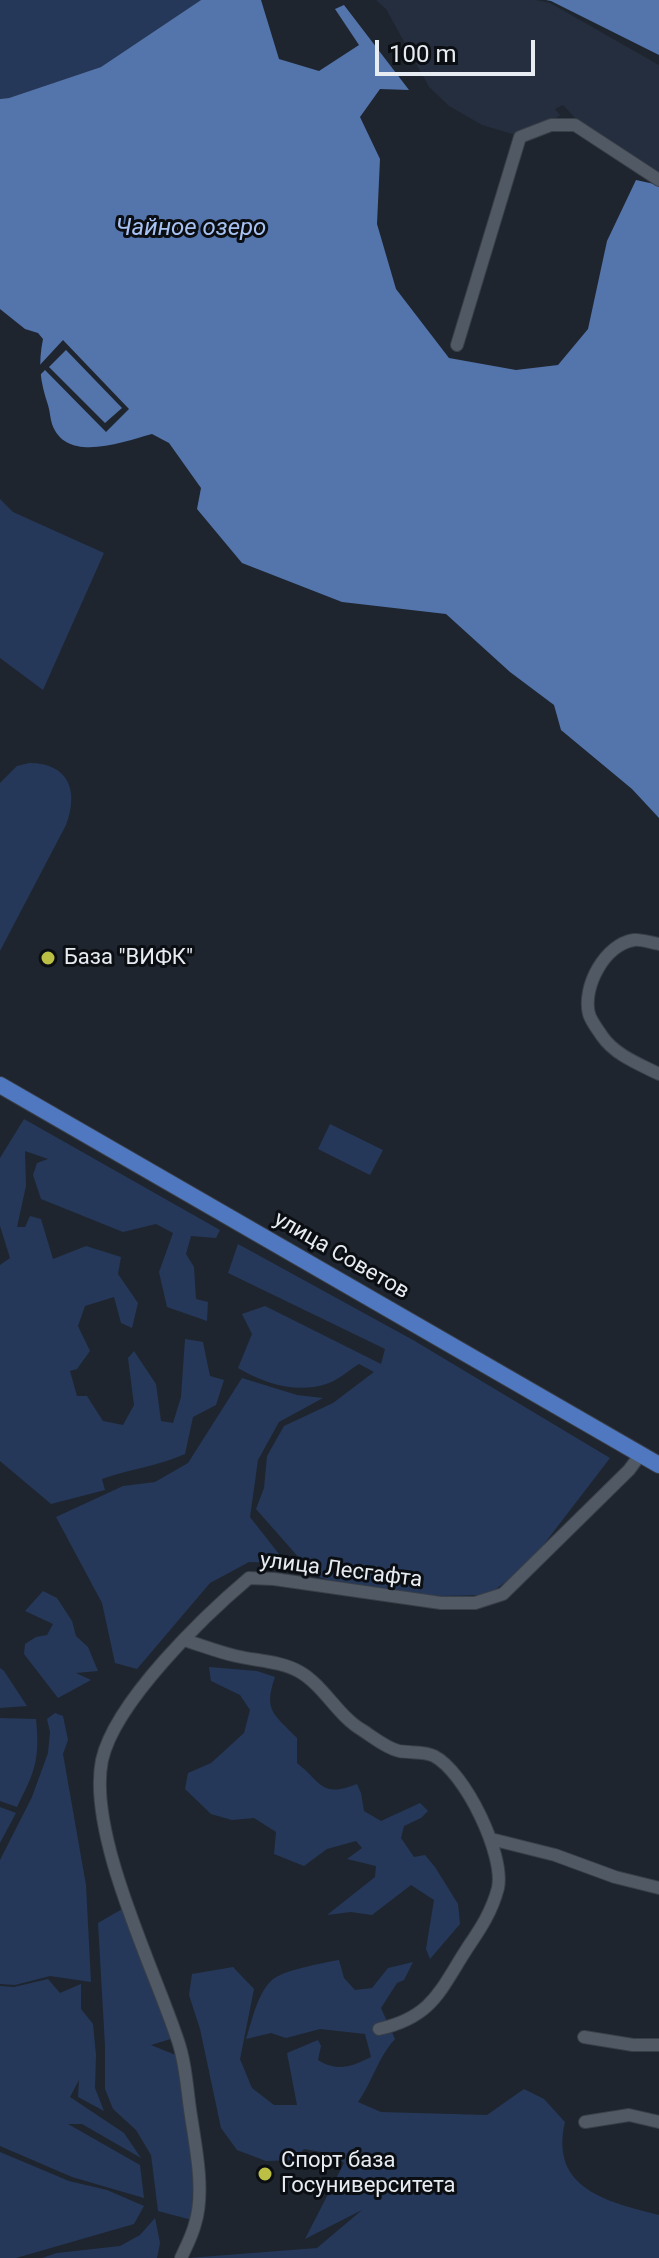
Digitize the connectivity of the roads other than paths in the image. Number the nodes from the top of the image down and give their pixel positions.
1 (659, 180) edge
2 (457, 345) dead end
3 (659, 944) edge
4 (659, 1074) edge
5 (0, 1085) edge
6 (640, 1455) junction
7 (659, 1465) edge
8 (184, 1640) junction
9 (491, 1839) junction
10 (659, 1888) edge
11 (379, 2029) dead end
12 (584, 2037) dead end
13 (659, 2045) edge
14 (585, 2122) dead end
15 (659, 2122) edge
16 (181, 2258) edge

1 - 2 street
3 - 4 street
5 - 6 main road, улица Советов
6 - 7 main road, улица Советов
6 - 8 street, улица Лесгафта
8 - 9 street
8 - 16 street, улица Лесгафта
9 - 10 street
9 - 11 street
12 - 13 street
14 - 15 street

